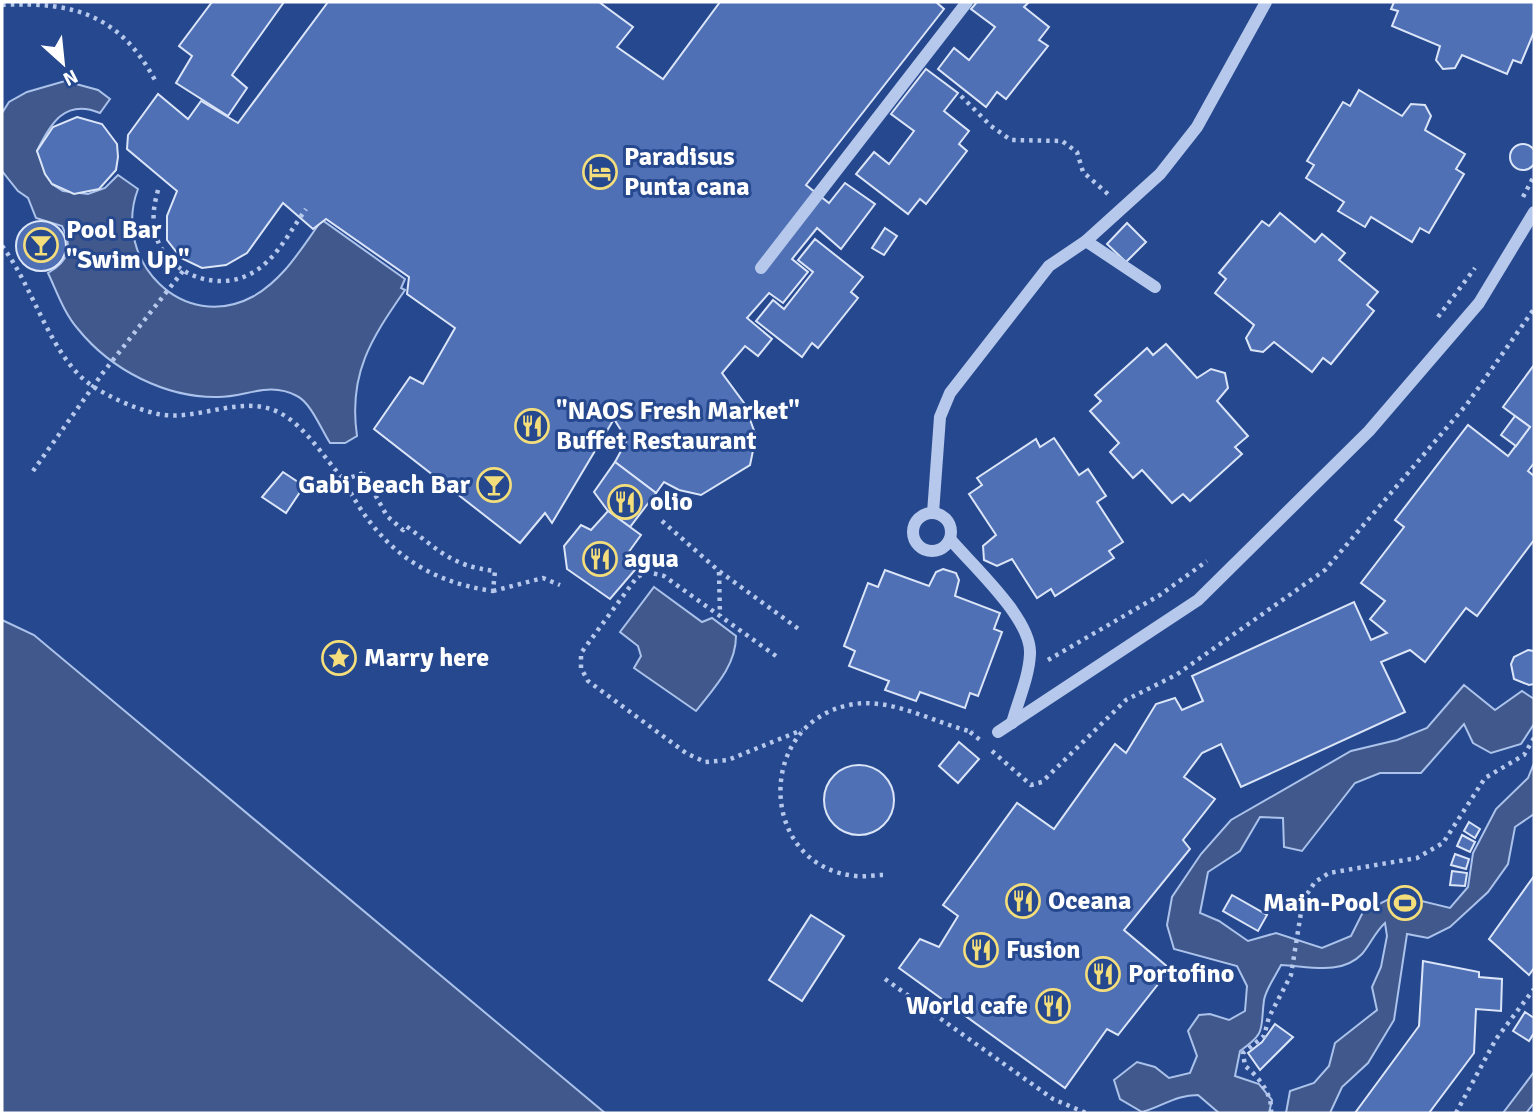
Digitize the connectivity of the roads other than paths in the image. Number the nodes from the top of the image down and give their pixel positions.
1 (967, 2) edge
2 (1266, 2) edge
3 (1534, 212) edge
4 (1086, 241) junction
5 (761, 268) dead end
6 (1155, 287) dead end
7 (933, 513) junction
8 (950, 539) junction
9 (1012, 723) junction
10 (998, 733) road end

1 - 5 lane
2 - 4 lane
3 - 9 lane
4 - 6 lane
4 - 7 lane
7 - 8 lane
7 - 8 lane
8 - 9 lane
9 - 10 lane

